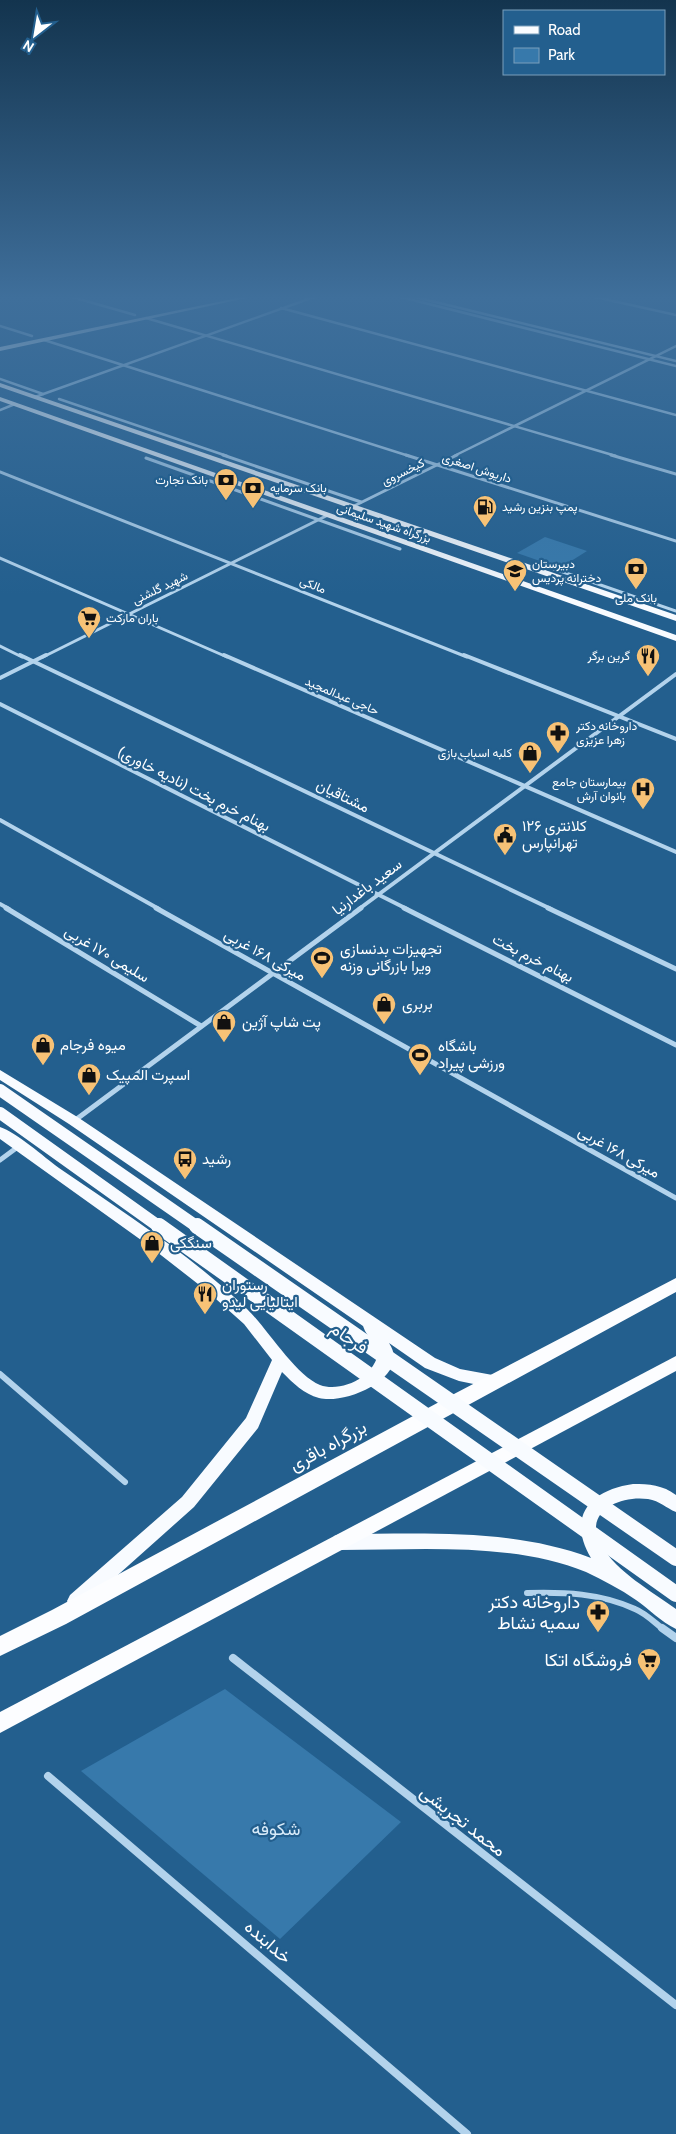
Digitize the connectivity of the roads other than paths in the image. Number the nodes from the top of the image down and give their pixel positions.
1 (35, 397) edge
2 (223, 397) edge
3 (414, 397) edge
4 (576, 397) edge
5 (608, 397) edge
6 (0, 399) edge
7 (59, 399) dead end
8 (15, 404) junction
9 (0, 410) edge
10 (676, 415) edge
11 (123, 421) junction
12 (115, 424) junction
13 (515, 426) junction
14 (146, 458) dead end
15 (437, 465) junction
16 (0, 472) edge
17 (676, 474) edge
18 (361, 502) junction
19 (352, 506) junction
20 (328, 515) junction
21 (319, 520) junction
22 (676, 541) edge
23 (400, 549) dead end
24 (0, 558) edge
25 (232, 563) junction
26 (537, 563) dead end
27 (676, 611) edge
28 (129, 614) junction
29 (676, 618) edge
30 (676, 638) edge
31 (0, 646) edge
32 (33, 662) junction
33 (676, 674) edge
34 (0, 678) edge
35 (0, 704) edge
36 (619, 716) junction
37 (676, 739) edge
38 (525, 786) junction
39 (0, 820) edge
40 (676, 852) edge
41 (434, 854) junction
42 (378, 894) junction
43 (0, 904) edge
44 (676, 969) edge
45 (272, 974) junction
46 (201, 1026) junction
47 (676, 1045) edge
48 (0, 1074) edge
49 (0, 1090) edge
50 (0, 1113) edge
51 (74, 1121) junction
52 (0, 1132) edge
53 (19, 1146) junction
54 (0, 1160) edge
55 (676, 1198) edge
56 (676, 1284) edge
57 (362, 1317) junction
58 (281, 1358) junction
59 (676, 1363) edge
60 (0, 1374) edge
61 (493, 1381) junction
62 (125, 1482) dead end
63 (676, 1504) edge
64 (340, 1542) junction
65 (676, 1558) edge
66 (621, 1580) junction
67 (527, 1593) dead end
68 (676, 1594) edge
69 (59, 1617) junction
70 (676, 1620) edge
71 (676, 1638) edge
72 (0, 1646) edge
73 (233, 1658) dead end
74 (0, 1723) edge
75 (48, 1776) dead end
76 (676, 2005) edge
77 (467, 2134) edge

1 - 12 main road, بزرگراه شهید سلیمانی
2 - 15 street, داریوش اصغری
3 - 13 street
4 - 13 street, کیخسروی
5 - 10 street
6 - 8 main road, بزرگراه شهید سلیمانی
7 - 11 street
8 - 9 street
8 - 20 main road, بزرگراه شهید سلیمانی
11 - 12 street
11 - 18 street
12 - 19 main road, بزرگراه شهید سلیمانی
13 - 15 street, کیخسروی
13 - 17 street
14 - 21 street
15 - 18 street, کیخسروی
15 - 22 street, داریوش اصغری
16 - 25 street, مالکی
18 - 19 street, کیخسروی
19 - 29 main road, بزرگراه شهید سلیمانی
20 - 21 street, شهید گلشنی
20 - 30 main road, بزرگراه شهید سلیمانی
21 - 23 street
21 - 25 street, شهید گلشنی
24 - 28 street, حاجی عبدالمجید
25 - 28 street, شهید گلشنی
25 - 36 street, مالکی
26 - 27 street
28 - 32 street, شهید گلشنی
28 - 38 street, حاجی عبدالمجید
31 - 32 street, مشتاقیان
32 - 34 street, شهید گلشنی
32 - 41 street, مشتاقیان
33 - 36 street, سعید باغدارنیا
35 - 42 street, بهنام خرم بخت (نادیه خاوری)
36 - 37 street, مالکی
36 - 38 street, سعید باغدارنیا
38 - 40 street, حاجی عبدالمجید
38 - 41 street, سعید باغدارنیا
39 - 45 street, میرکی ۱۶۸ غربی
41 - 42 street, سعید باغدارنیا
41 - 44 street, مشتاقیان
42 - 45 street, سعید باغدارنیا
42 - 47 street, بهنام خرم بخت
43 - 46 street, سلیمی ۱۷۰ غربی
45 - 46 street, سعید باغدارنیا
45 - 55 street, میرکی ۱۶۸ غربی
46 - 51 street, سعید باغدارنیا
48 - 51 main road
49 - 65 main road, فرجام, bridge
50 - 68 main road, فرجام, bridge
51 - 57 main road
52 - 53 main road
53 - 54 street
53 - 58 main road
56 - 61 highway, بزرگراه باقری
57 - 58 main road
57 - 61 main road
58 - 69 main road
59 - 64 highway
60 - 62 street
61 - 69 highway, بزرگراه باقری
63 - 66 main road
64 - 66 main road
64 - 74 highway
66 - 70 main road
67 - 71 street
69 - 72 highway, بزرگراه باقری
73 - 76 street, محمد تجریشی
75 - 77 street, خدابنده

